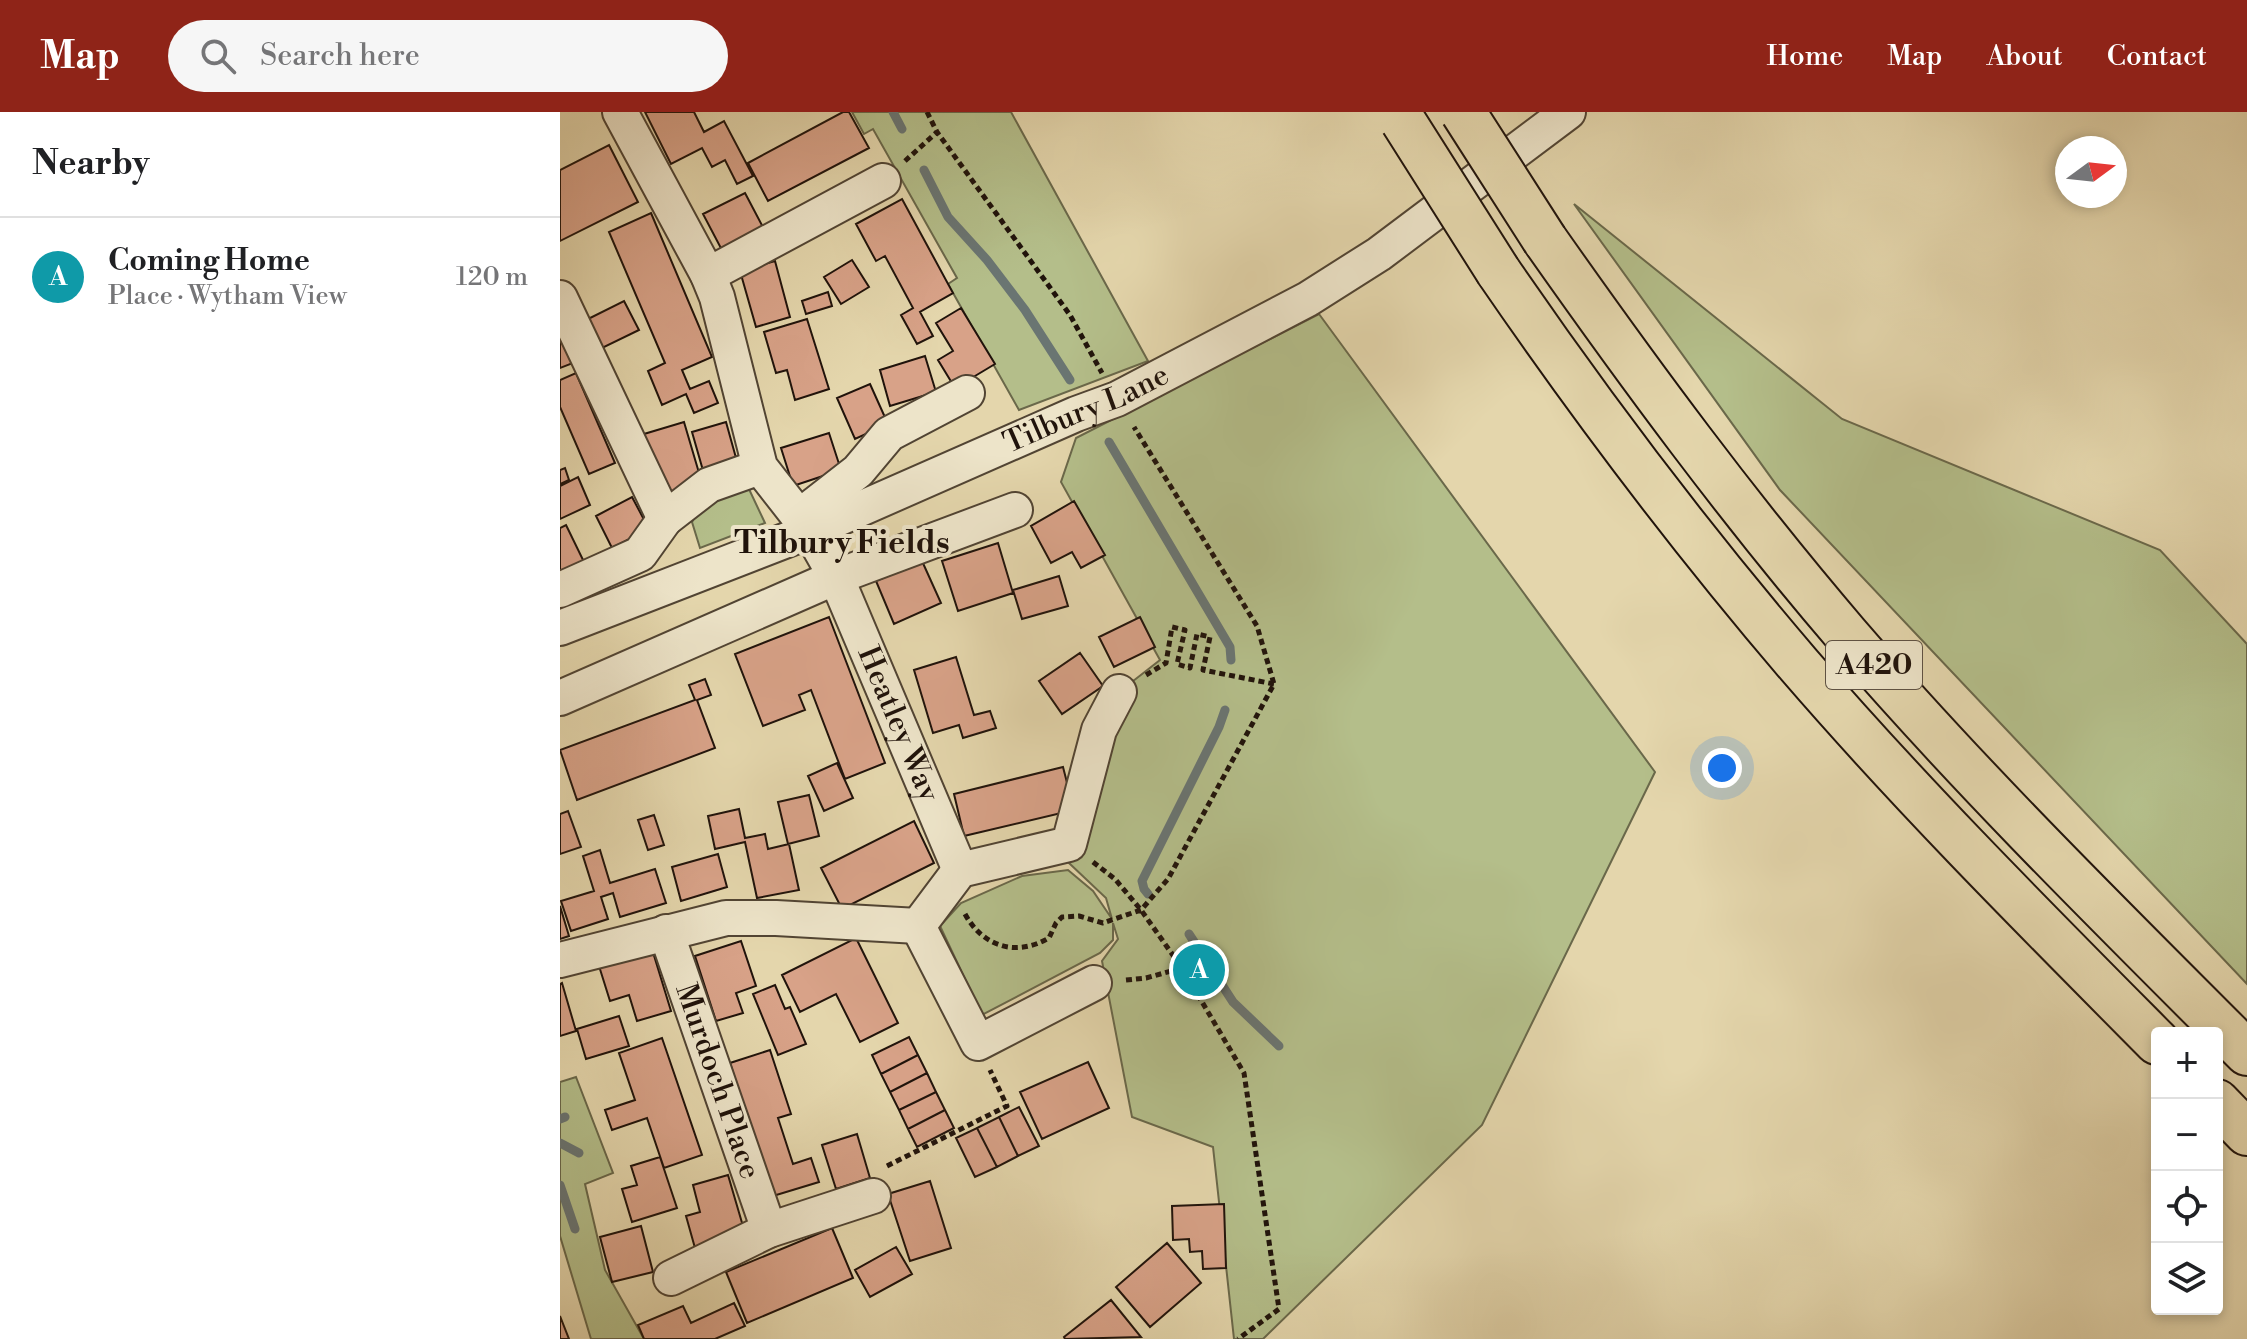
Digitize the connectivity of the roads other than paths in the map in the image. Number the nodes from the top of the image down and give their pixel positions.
1 (1463, 112) edge
2 (1568, 112) edge
3 (622, 115) edge
4 (1400, 116) edge
5 (883, 181) road end
6 (708, 275) junction
7 (560, 298) edge
8 (967, 393) dead end
9 (760, 467) junction
10 (1015, 510) dead end
11 (665, 519) junction
12 (804, 524) junction
13 (836, 577) junction
14 (560, 590) edge
15 (560, 628) edge
16 (1119, 692) road end
17 (560, 698) edge
18 (960, 870) junction
19 (918, 926) junction
20 (666, 932) junction
21 (560, 960) edge
22 (1094, 983) road end
23 (2151, 1036) edge
24 (2247, 1053) edge
25 (2223, 1108) edge
26 (2247, 1133) edge
27 (873, 1196) dead end
28 (769, 1230) junction
29 (671, 1278) dead end

1 - 24 highway, A420, bridge
2 - 12 street, Tilbury Lane
3 - 6 street
4 - 23 highway, A420, bridge
5 - 6 street
6 - 9 street
7 - 11 street
8 - 12 street
9 - 11 street
9 - 12 street, Heatley Way
10 - 13 street
11 - 14 street
12 - 13 street, Heatley Way
12 - 15 street, Tilbury Lane
13 - 17 street
13 - 18 street, Heatley Way
16 - 18 street
18 - 19 street
19 - 20 street
19 - 22 street
20 - 21 street
20 - 28 street, Murdoch Place
25 - 26 highway
27 - 28 street
28 - 29 street

